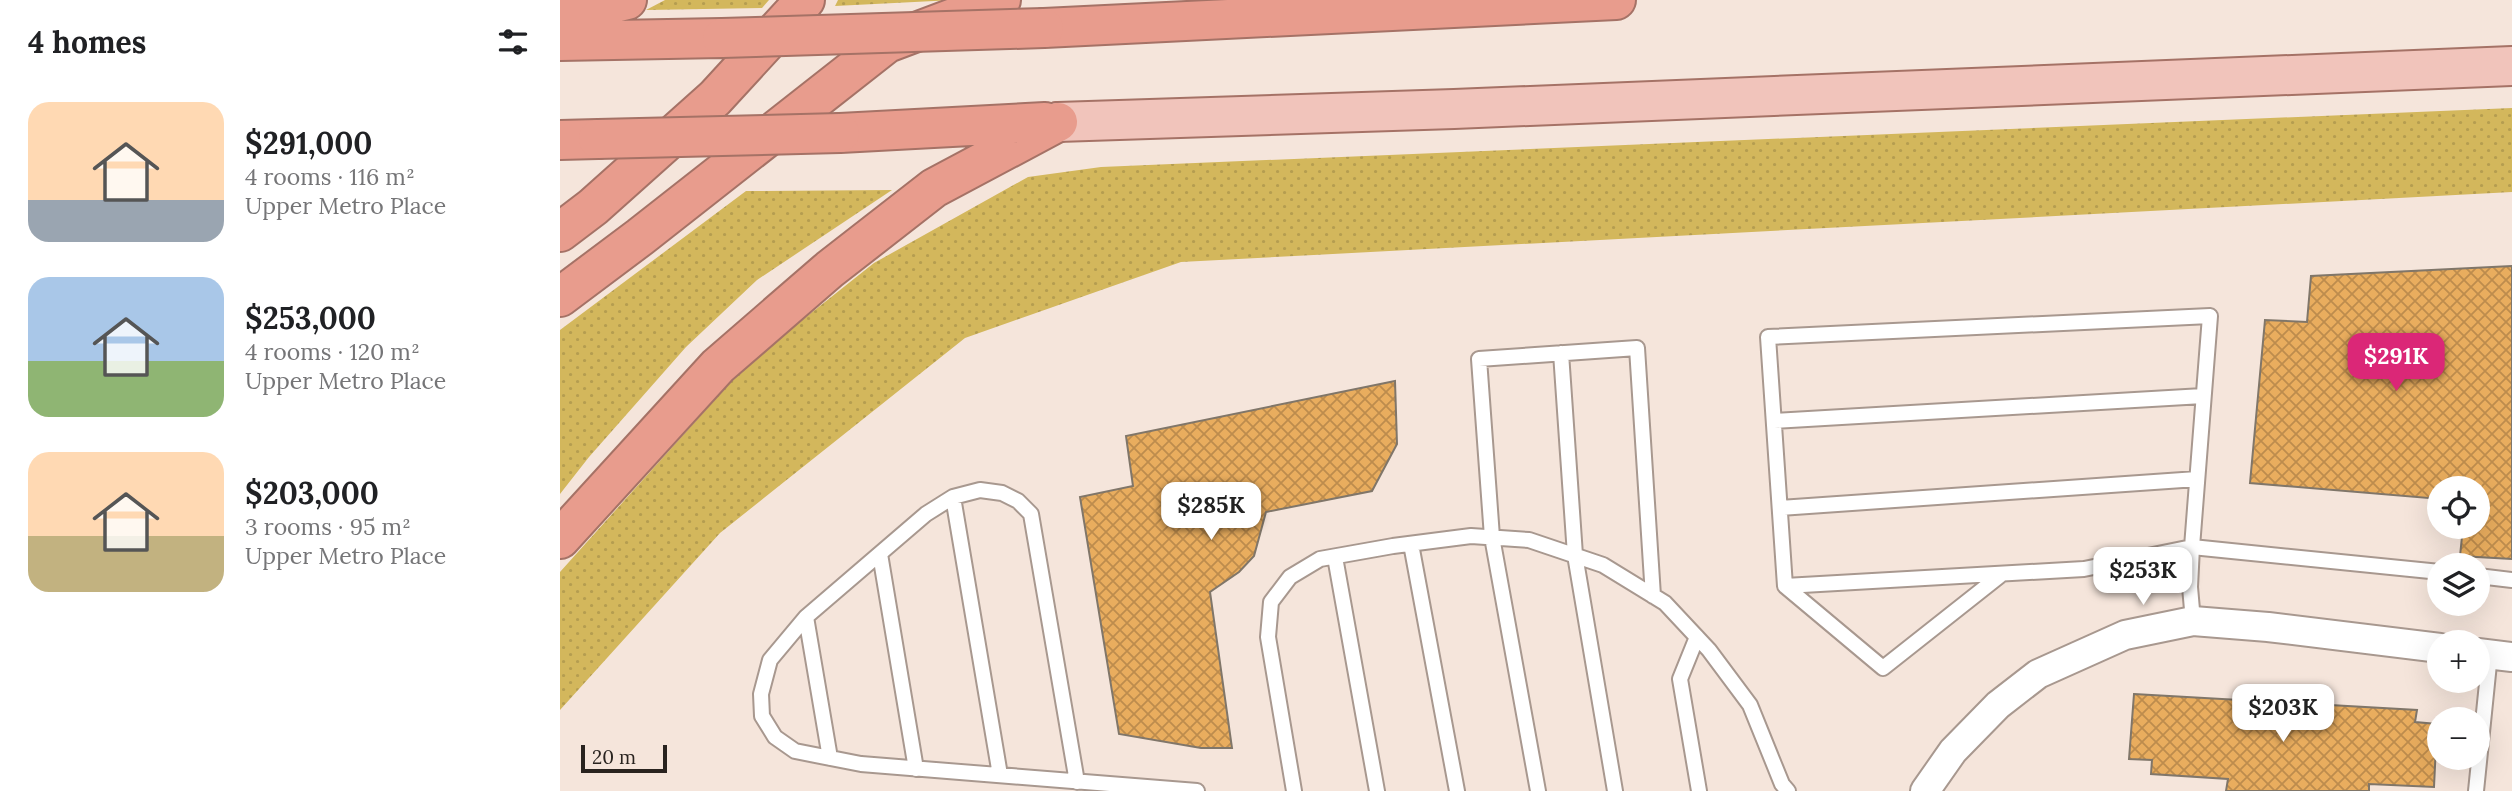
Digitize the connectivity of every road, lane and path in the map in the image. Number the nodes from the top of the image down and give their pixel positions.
1 (627, 0) edge
2 (806, 0) edge
3 (1001, 0) edge
4 (1616, 0) edge
5 (560, 16) edge
6 (560, 41) edge
7 (2512, 66) edge
8 (1058, 122) junction
9 (560, 140) edge
10 (560, 232) edge
11 (560, 297) edge
12 (1561, 353) junction
13 (2203, 396) junction
14 (1774, 421) junction
15 (2197, 478) junction
16 (953, 497) junction
17 (1780, 508) junction
18 (1492, 537) junction
19 (560, 539) edge
20 (1411, 544) junction
21 (2192, 547) junction
22 (880, 554) junction
23 (1575, 555) junction
24 (1335, 556) junction
25 (2427, 571) edge
26 (2002, 574) junction
27 (2490, 577) edge
28 (2512, 580) edge
29 (1785, 586) junction
30 (1653, 596) junction
31 (806, 617) junction
32 (2193, 621) junction
33 (1697, 637) junction
34 (2427, 646) edge
35 (2493, 655) edge
36 (830, 758) junction
37 (916, 769) junction
38 (1000, 775) junction
39 (1077, 782) junction
40 (1197, 791) edge
41 (1294, 791) edge
42 (1377, 791) edge
43 (1457, 791) edge
44 (1538, 791) edge
45 (1615, 791) edge
46 (1699, 791) edge
47 (1788, 791) edge
48 (1925, 791) edge
49 (2476, 791) edge

1 - 5 highway
2 - 10 highway
3 - 11 highway
4 - 6 highway, bridge
7 - 8 main road
8 - 9 highway, bridge
8 - 19 highway
12 - 18 lane
12 - 23 lane
12 - 30 lane
13 - 14 lane
13 - 14 lane
13 - 15 lane
14 - 17 lane
15 - 17 lane
15 - 21 lane
16 - 22 lane
16 - 38 lane
16 - 39 lane
17 - 29 lane
18 - 20 lane
18 - 23 lane
18 - 44 lane
20 - 24 lane
20 - 43 lane
21 - 25 lane
21 - 26 lane
21 - 32 lane
22 - 31 lane
22 - 37 lane
23 - 30 lane
23 - 45 lane
24 - 41 lane
24 - 42 lane
26 - 29 lane
26 - 29 lane
27 - 28 lane
30 - 33 lane
31 - 36 lane
31 - 36 lane
32 - 34 street
32 - 48 street
33 - 46 lane
33 - 47 lane
35 - 49 lane
36 - 37 lane
37 - 38 lane
38 - 39 lane
39 - 40 lane

